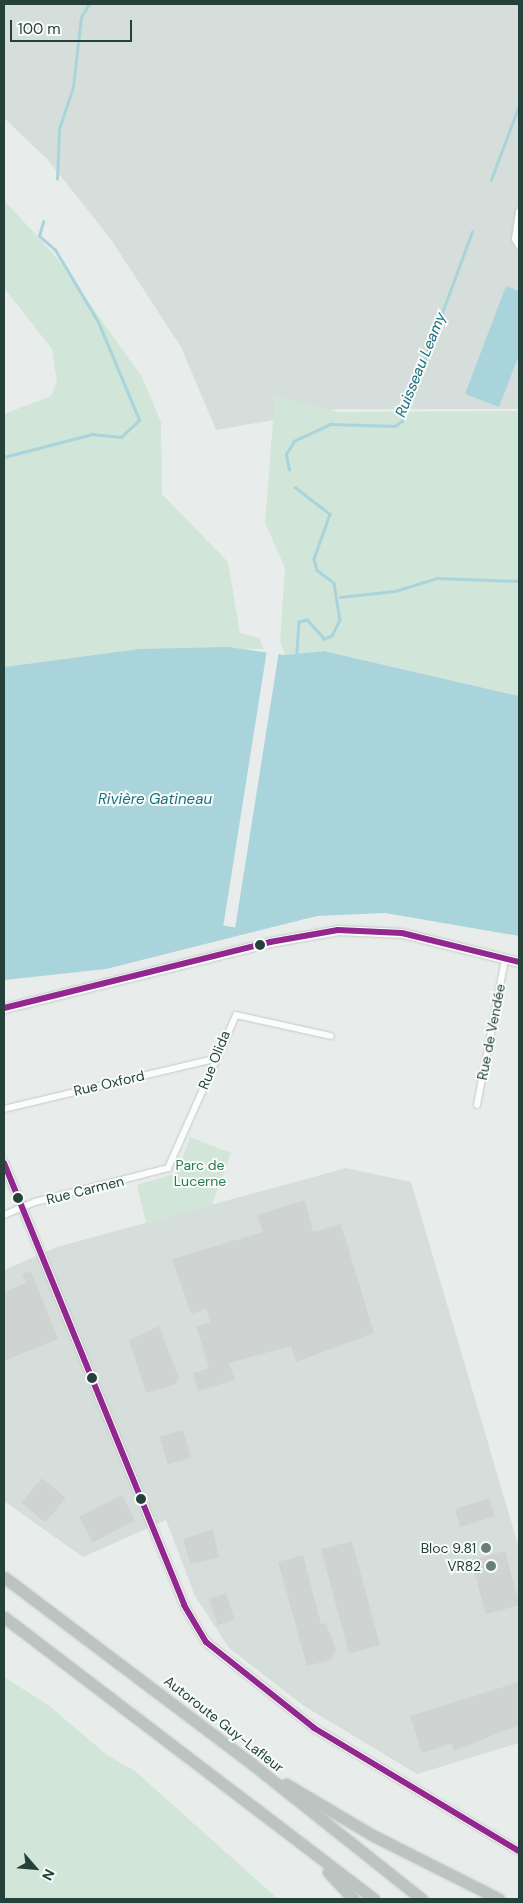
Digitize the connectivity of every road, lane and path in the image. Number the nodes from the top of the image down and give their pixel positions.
1 (518, 211) edge
2 (519, 246) edge
3 (505, 959) junction
4 (519, 962) edge
5 (4, 1008) edge
6 (331, 1036) dead end
7 (214, 1060) junction
8 (477, 1105) dead end
9 (4, 1109) edge
10 (4, 1164) edge
11 (168, 1168) joint
12 (22, 1208) junction
13 (4, 1215) edge
14 (5, 1577) edge
15 (4, 1617) edge
16 (252, 1764) junction
17 (519, 1851) edge
18 (314, 1855) junction
19 (353, 1899) edge
20 (374, 1899) edge
21 (422, 1899) edge
22 (499, 1899) edge

1 - 2 street
3 - 4 main road
3 - 5 main road
3 - 8 street, Rue de Vendée
6 - 7 street, Rue Olida
7 - 9 street, Rue Oxford
7 - 11 street, Rue Olida
10 - 12 street
11 - 12 street, Rue Carmen
12 - 13 street, Rue Carmen
12 - 17 street
14 - 16 highway, Autoroute Guy-Lafleur
15 - 18 highway
16 - 21 highway, Autoroute Guy-Lafleur
16 - 22 highway
18 - 19 highway
18 - 20 highway

